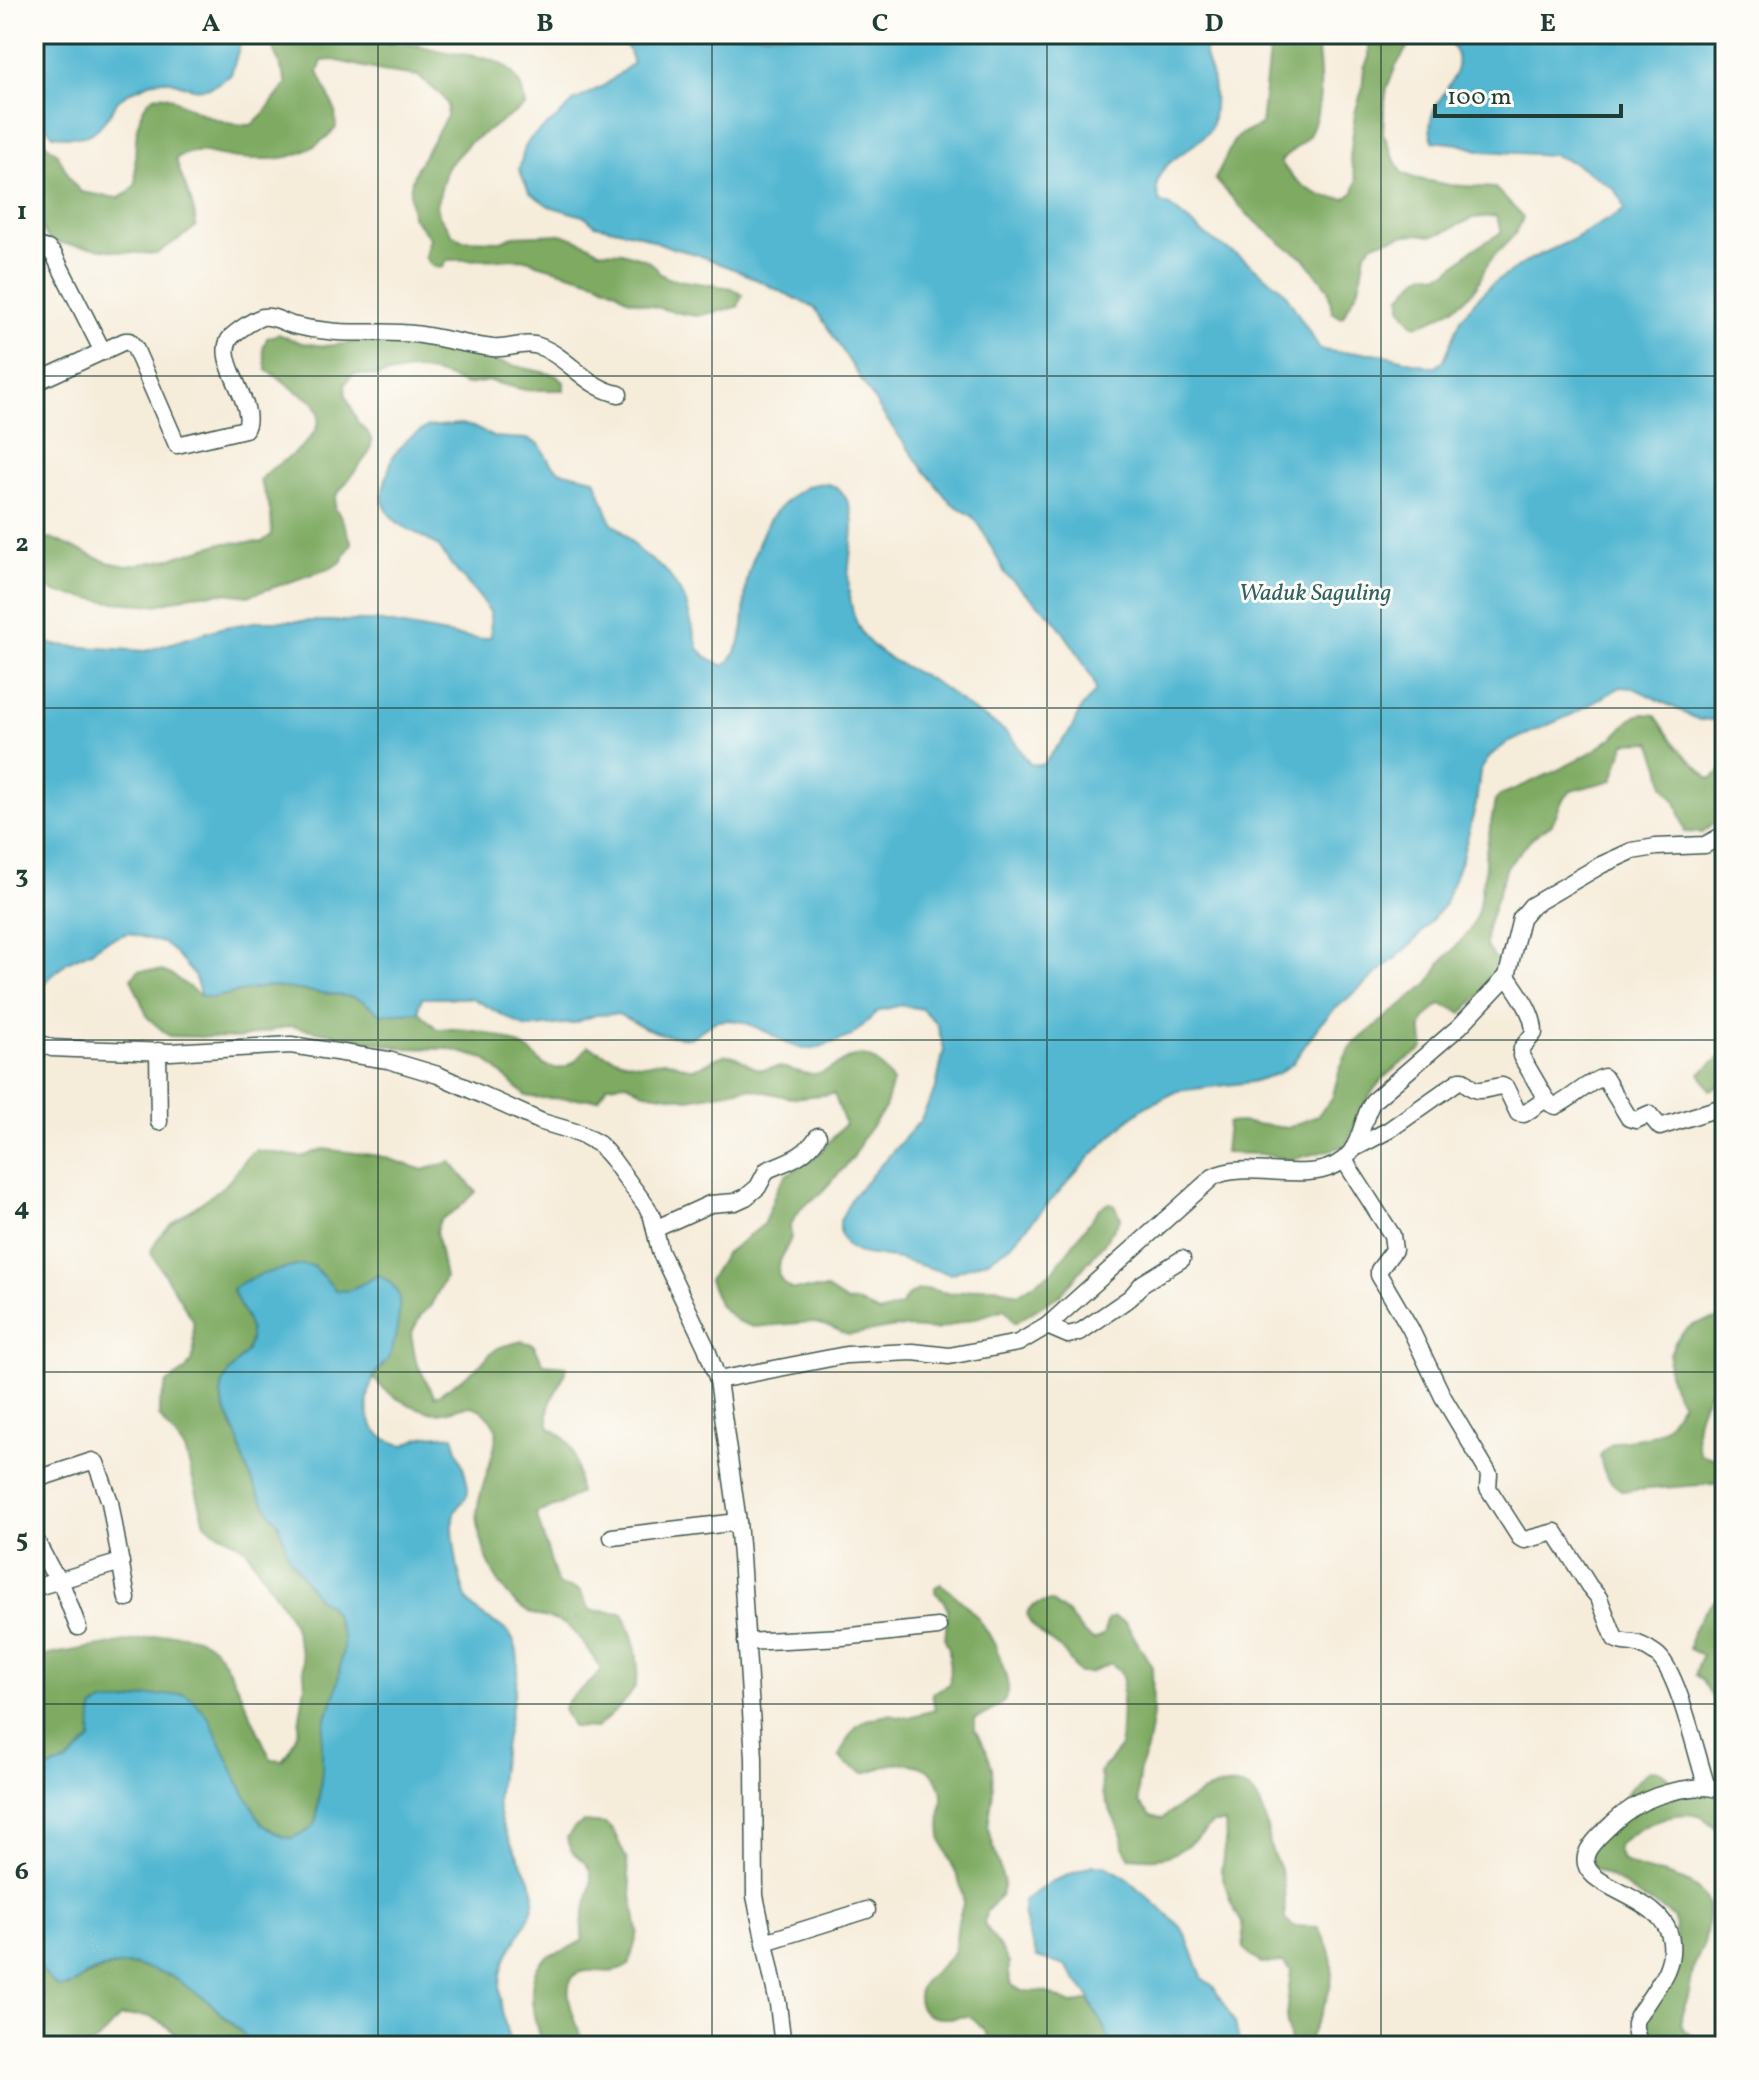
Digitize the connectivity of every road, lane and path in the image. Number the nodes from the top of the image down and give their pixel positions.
1 (34, 242) edge
2 (103, 352) junction
3 (34, 383) edge
4 (619, 394) dead end
5 (1725, 834) edge
6 (1507, 976) junction
7 (34, 1041) edge
8 (158, 1051) junction
9 (1546, 1099) junction
10 (1725, 1106) edge
11 (159, 1122) dead end
12 (818, 1136) dead end
13 (1349, 1155) junction
14 (655, 1229) junction
15 (1182, 1259) dead end
16 (1047, 1326) junction
17 (718, 1380) junction
18 (34, 1480) edge
19 (738, 1522) junction
20 (34, 1537) edge
21 (612, 1537) dead end
22 (121, 1562) junction
23 (60, 1580) junction
24 (34, 1588) edge
25 (127, 1599) dead end
26 (78, 1627) dead end
27 (938, 1627) dead end
28 (746, 1642) junction
29 (1707, 1787) junction
30 (1725, 1790) edge
31 (867, 1910) dead end
32 (765, 1942) junction
33 (783, 2046) edge
34 (1641, 2046) edge

1 - 2 street
2 - 3 street
2 - 4 street
5 - 6 street
6 - 9 street
6 - 13 street
7 - 8 street
8 - 11 street
8 - 14 street
9 - 10 street
9 - 13 street
12 - 14 street
13 - 16 street
13 - 29 street
14 - 17 street
15 - 16 street
16 - 17 street
17 - 19 street
18 - 22 street
19 - 21 street
19 - 28 street
20 - 23 street
22 - 23 street
22 - 25 street
23 - 24 street
23 - 26 street
27 - 28 street
28 - 32 street
29 - 30 street
29 - 34 street
31 - 32 street
32 - 33 street

